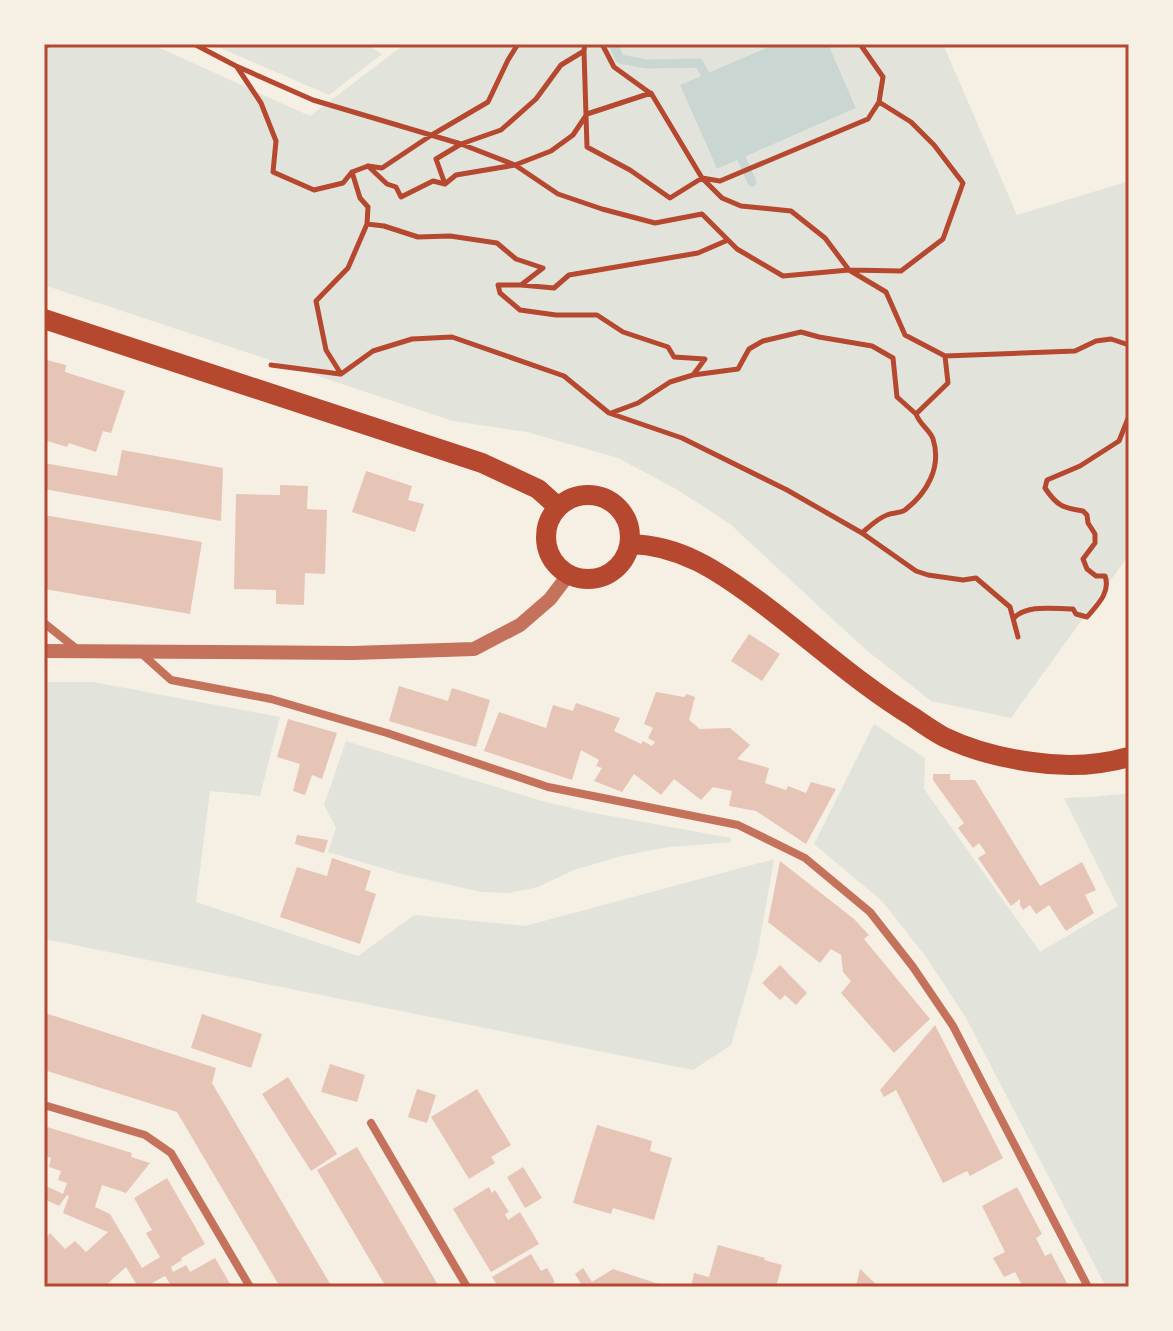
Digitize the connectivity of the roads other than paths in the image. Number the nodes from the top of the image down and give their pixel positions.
1 (44, 319) edge
2 (558, 507) junction
3 (630, 544) junction
4 (569, 574) junction
5 (44, 623) edge
6 (44, 651) edge
7 (79, 651) junction
8 (139, 651) junction
9 (1129, 757) edge
10 (44, 1105) edge
11 (371, 1123) dead end
12 (250, 1287) edge
13 (467, 1287) edge
14 (1088, 1287) edge

1 - 2 main road
2 - 3 main road
2 - 4 main road
3 - 4 main road
3 - 9 main road
4 - 8 street
5 - 7 street
6 - 7 street
7 - 8 street
8 - 14 street
10 - 12 street
11 - 13 street

